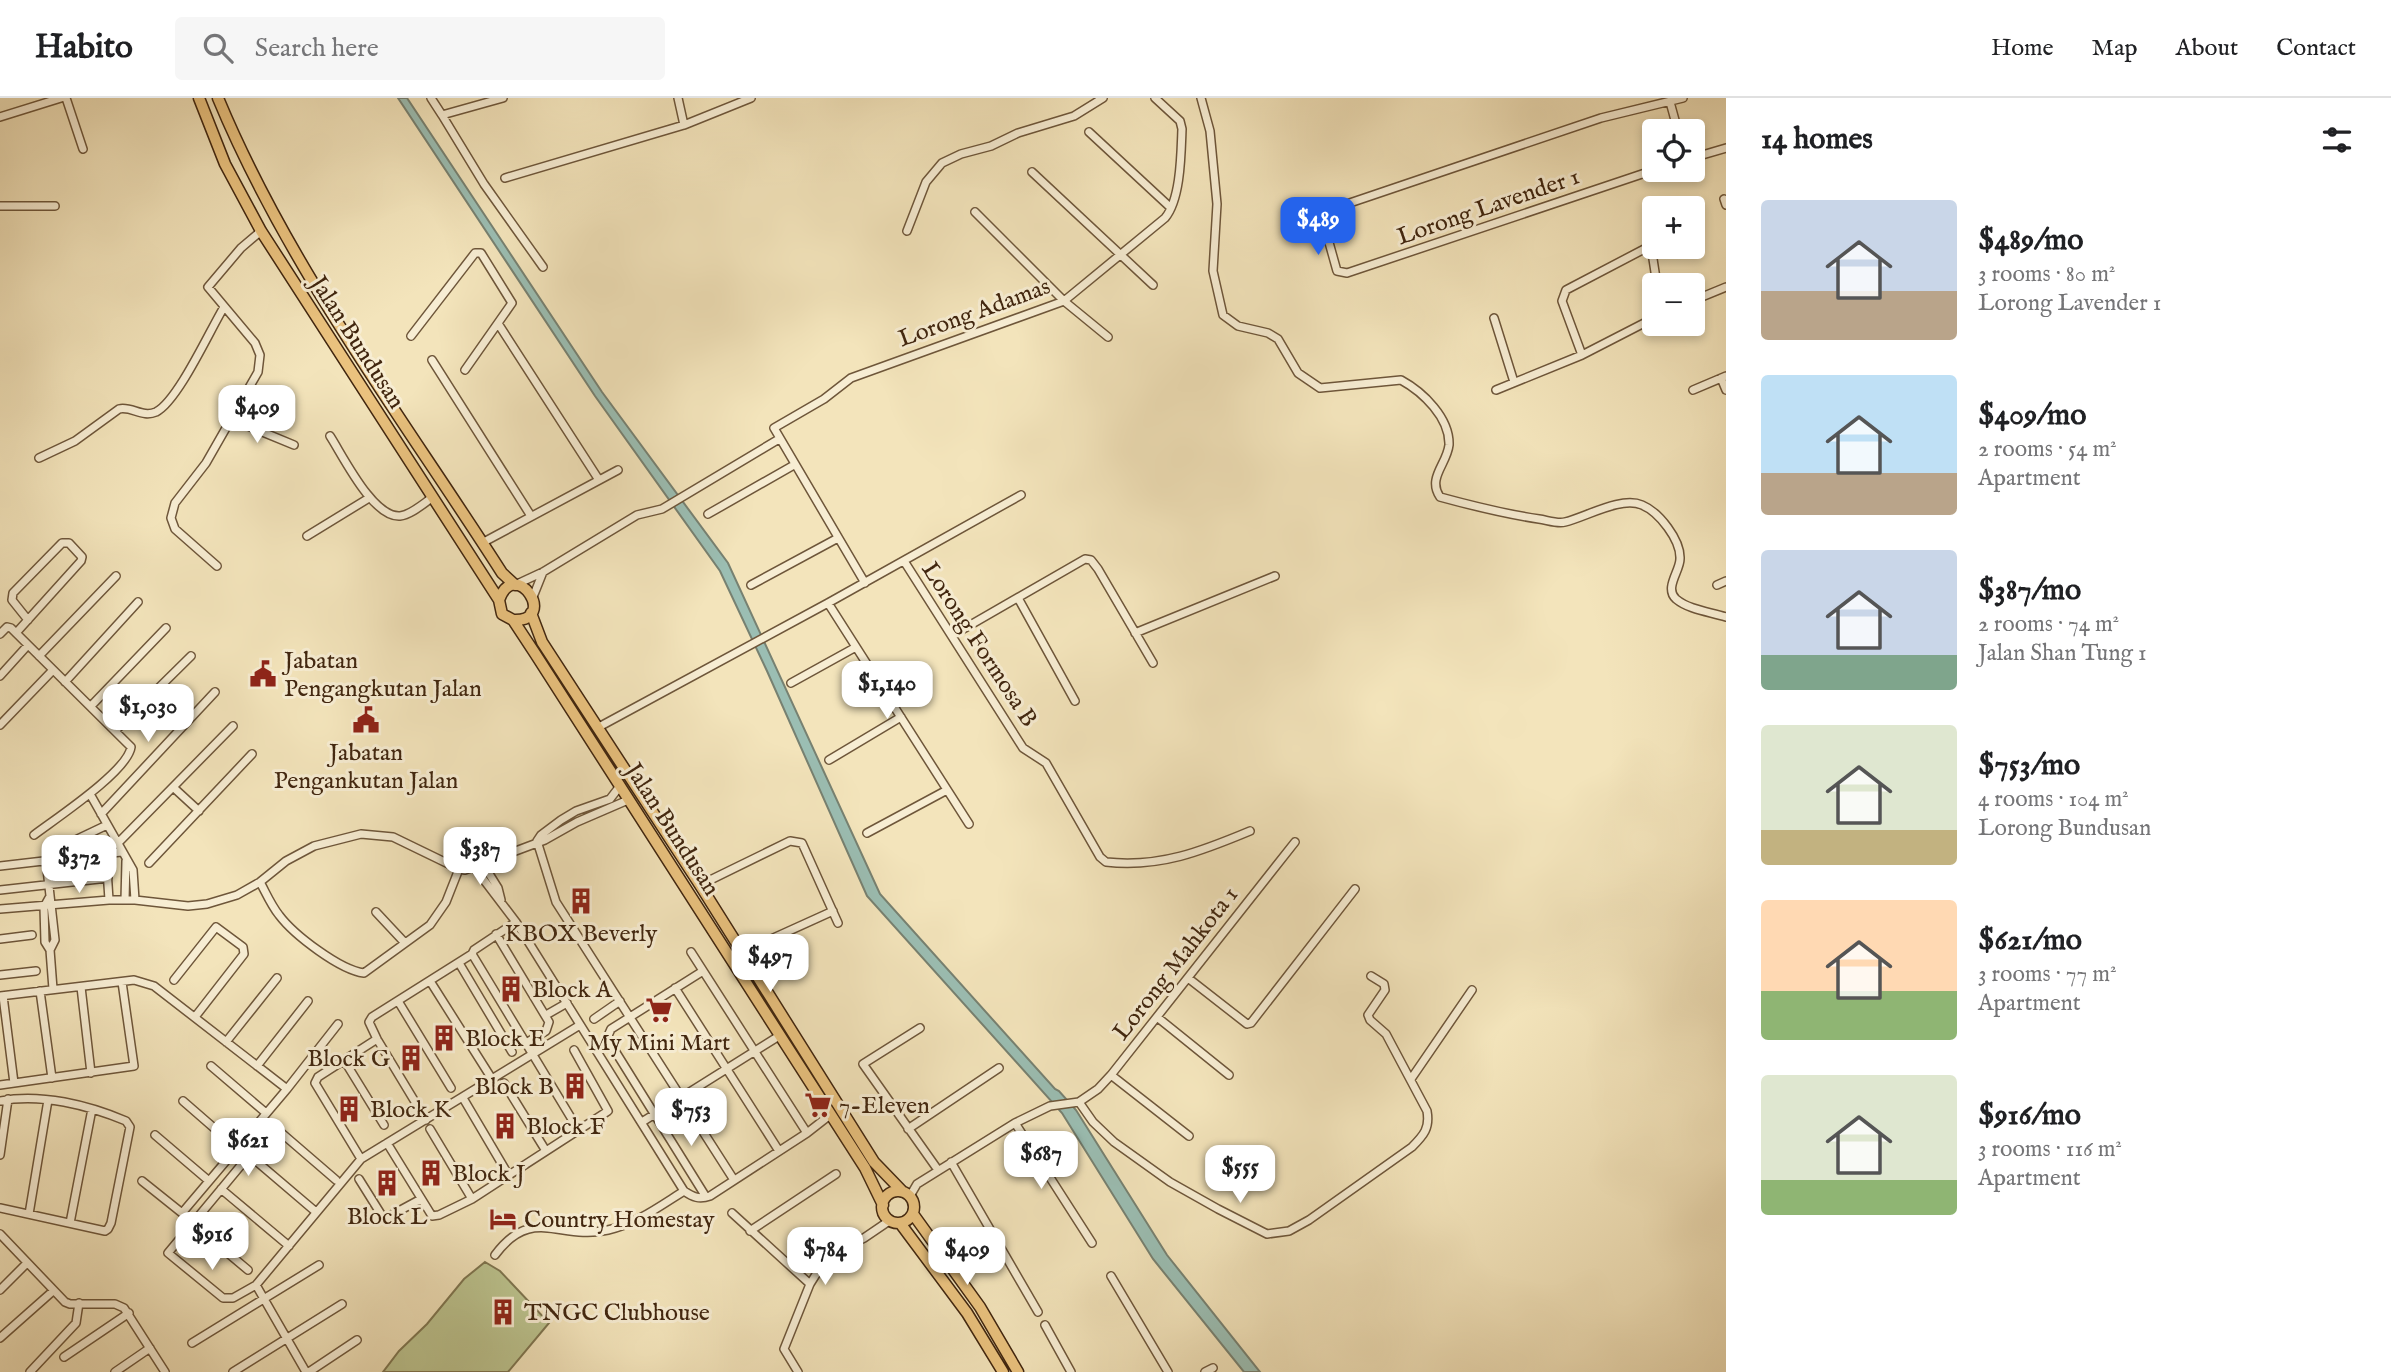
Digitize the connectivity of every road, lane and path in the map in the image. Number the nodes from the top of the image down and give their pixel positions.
1 (63, 98) edge
2 (199, 98) edge
3 (218, 98) edge
4 (431, 98) edge
5 (503, 98) edge
6 (678, 98) edge
7 (751, 98) edge
8 (1103, 98) edge
9 (1155, 98) edge
10 (1201, 98) edge
11 (1683, 98) edge
12 (1670, 102) junction
13 (442, 115) junction
14 (0, 117) edge
15 (1675, 119) edge
16 (684, 125) junction
17 (1088, 132) dead end
18 (1726, 148) edge
19 (83, 149) dead end
20 (1705, 154) edge
21 (1032, 172) dead end
22 (1642, 174) edge
23 (505, 178) dead end
24 (0, 206) edge
25 (55, 206) dead end
26 (1171, 208) junction
27 (975, 212) dead end
28 (907, 230) dead end
29 (261, 231) junction
30 (1642, 250) edge
31 (1119, 255) junction
32 (543, 267) dead end
33 (1153, 285) dead end
34 (1726, 287) edge
35 (1705, 296) edge
36 (1064, 301) junction
37 (224, 307) junction
38 (1494, 318) dead end
39 (1642, 324) edge
40 (499, 325) junction
41 (411, 336) dead end
42 (1108, 337) dead end
43 (1582, 355) junction
44 (432, 360) dead end
45 (465, 370) dead end
46 (1723, 377) edge
47 (1514, 382) junction
48 (1496, 390) dead end
49 (1693, 390) dead end
50 (1726, 390) edge
51 (230, 419) junction
52 (330, 436) dead end
53 (779, 439) junction
54 (294, 445) dead end
55 (39, 458) dead end
56 (794, 465) junction
57 (618, 470) dead end
58 (599, 480) junction
59 (1021, 495) dead end
60 (433, 497) junction
61 (369, 498) junction
62 (708, 514) dead end
63 (531, 516) junction
64 (307, 536) dead end
65 (838, 538) junction
66 (482, 542) junction
67 (904, 561) junction
68 (217, 566) dead end
69 (543, 572) junction
70 (116, 576) dead end
71 (1276, 576) dead end
72 (1726, 581) edge
73 (865, 583) junction
74 (515, 585) junction
75 (751, 585) dead end
76 (1717, 585) dead end
77 (533, 597) junction
78 (1018, 598) junction
79 (499, 600) junction
80 (138, 602) dead end
81 (828, 603) junction
82 (531, 612) junction
83 (1726, 617) edge
84 (28, 620) junction
85 (513, 620) junction
86 (166, 628) dead end
87 (16, 633) junction
88 (0, 634) edge
89 (1135, 634) junction
90 (953, 635) junction
91 (28, 645) junction
92 (856, 647) junction
93 (39, 656) junction
94 (191, 656) dead end
95 (1153, 663) dead end
96 (53, 670) junction
97 (0, 676) edge
98 (65, 682) junction
99 (791, 683) dead end
100 (215, 692) dead end
101 (1075, 701) dead end
102 (91, 706) junction
103 (901, 717) junction
104 (0, 725) edge
105 (233, 726) dead end
106 (597, 728) junction
107 (116, 730) junction
108 (608, 746) junction
109 (253, 754) dead end
110 (829, 760) dead end
111 (620, 786) junction
112 (174, 788) junction
113 (947, 790) junction
114 (90, 794) junction
115 (628, 800) junction
116 (199, 811) junction
117 (101, 814) junction
118 (969, 824) dead end
119 (107, 825) junction
120 (1250, 831) dead end
121 (867, 833) dead end
122 (34, 835) dead end
123 (537, 841) junction
124 (1295, 842) dead end
125 (118, 843) junction
126 (65, 845) dead end
127 (121, 852) junction
128 (106, 854) junction
129 (46, 860) junction
130 (127, 860) junction
131 (149, 863) dead end
132 (482, 864) junction
133 (0, 866) edge
134 (474, 867) junction
135 (459, 869) junction
136 (108, 878) junction
137 (260, 882) junction
138 (48, 885) junction
139 (700, 885) junction
140 (1355, 889) dead end
141 (0, 890) edge
142 (125, 900) junction
143 (135, 900) junction
144 (501, 900) junction
145 (109, 901) junction
146 (49, 904) junction
147 (0, 909) edge
148 (833, 911) junction
149 (376, 912) dead end
150 (516, 922) junction
151 (838, 923) dead end
152 (32, 934) dead end
153 (496, 934) junction
154 (0, 939) edge
155 (405, 943) junction
156 (758, 945) dead end
157 (691, 952) dead end
158 (472, 954) junction
159 (458, 963) junction
160 (36, 971) dead end
161 (703, 971) junction
162 (0, 975) edge
163 (1371, 976) dead end
164 (277, 978) dead end
165 (1188, 978) junction
166 (174, 980) dead end
167 (430, 981) junction
168 (122, 982) junction
169 (81, 987) junction
170 (675, 988) junction
171 (53, 989) junction
172 (1472, 990) dead end
173 (40, 991) junction
174 (2, 996) edge
175 (308, 1001) dead end
176 (398, 1001) junction
177 (620, 1001) junction
178 (567, 1003) junction
179 (546, 1015) junction
180 (195, 1017) junction
181 (630, 1017) junction
182 (1157, 1017) junction
183 (594, 1019) dead end
184 (338, 1024) dead end
185 (580, 1025) junction
186 (920, 1028) dead end
187 (779, 1035) junction
188 (377, 1039) junction
189 (226, 1042) junction
190 (526, 1043) junction
191 (574, 1050) dead end
192 (755, 1050) junction
193 (513, 1052) dead end
194 (533, 1054) junction
195 (344, 1060) junction
196 (211, 1066) dead end
197 (257, 1066) junction
198 (726, 1068) junction
199 (999, 1068) dead end
200 (91, 1073) junction
201 (1111, 1075) junction
202 (1229, 1075) dead end
203 (52, 1078) junction
204 (492, 1079) junction
205 (1411, 1079) junction
206 (14, 1083) junction
207 (504, 1083) dead end
208 (0, 1085) edge
209 (451, 1088) dead end
210 (287, 1089) junction
211 (681, 1097) junction
212 (463, 1098) junction
213 (4, 1100) edge
214 (48, 1100) junction
215 (183, 1101) dead end
216 (1076, 1102) junction
217 (92, 1109) junction
218 (266, 1113) junction
219 (653, 1114) junction
220 (830, 1115) junction
221 (426, 1120) junction
222 (642, 1122) junction
223 (1015, 1123) junction
224 (384, 1125) dead end
225 (430, 1129) dead end
226 (908, 1129) junction
227 (579, 1131) junction
228 (807, 1133) junction
229 (155, 1135) dead end
230 (1189, 1136) dead end
231 (387, 1143) junction
232 (237, 1148) junction
233 (546, 1151) junction
234 (779, 1152) junction
235 (0, 1155) edge
236 (249, 1155) junction
237 (361, 1159) junction
238 (951, 1163) junction
239 (938, 1170) junction
240 (836, 1174) dead end
241 (509, 1176) junction
242 (359, 1179) dead end
243 (336, 1180) dead end
244 (734, 1180) junction
245 (142, 1181) dead end
246 (209, 1181) junction
247 (221, 1189) junction
248 (684, 1191) junction
249 (906, 1194) junction
250 (706, 1197) junction
251 (421, 1199) junction
252 (472, 1199) junction
253 (883, 1205) junction
254 (0, 1208) edge
255 (316, 1212) junction
256 (732, 1213) dead end
257 (29, 1214) junction
258 (913, 1214) junction
259 (889, 1221) junction
260 (70, 1223) junction
261 (192, 1223) junction
262 (900, 1223) junction
263 (750, 1231) junction
264 (0, 1235) edge
265 (1092, 1243) dead end
266 (289, 1246) junction
267 (495, 1255) dead end
268 (27, 1264) junction
269 (319, 1265) dead end
270 (248, 1270) dead end
271 (1111, 1276) dead end
272 (810, 1284) junction
273 (256, 1285) junction
274 (0, 1290) edge
275 (53, 1292) junction
276 (264, 1299) junction
277 (79, 1303) junction
278 (342, 1304) dead end
279 (1038, 1312) dead end
280 (129, 1313) junction
281 (1045, 1325) dead end
282 (0, 1338) edge
283 (286, 1338) junction
284 (357, 1340) dead end
285 (192, 1343) dead end
286 (150, 1348) junction
287 (64, 1357) dead end
288 (30, 1372) edge
289 (115, 1372) edge
290 (165, 1372) edge
291 (233, 1372) edge
292 (308, 1372) edge
293 (798, 1372) edge
294 (1003, 1372) edge
295 (1018, 1372) edge
296 (1071, 1372) edge
297 (1168, 1372) edge

1 - 14 street
1 - 19 street
2 - 29 main road, Jalan Bundusan
3 - 66 main road, Jalan Bundusan
4 - 13 street
5 - 13 street
6 - 16 street
7 - 16 street
8 - 28 street
9 - 26 street
10 - 83 street
11 - 12 street
12 - 15 street
12 - 22 street, Lorong Lavender 1
13 - 32 street
16 - 23 street
17 - 26 street
18 - 20 street
21 - 31 street
24 - 25 street
26 - 31 street, Lorong Adamas
27 - 36 street
29 - 37 street
29 - 60 main road, Jalan Bundusan
30 - 43 street
31 - 33 street
31 - 36 street, Lorong Adamas
34 - 35 street
36 - 42 street
36 - 53 street, Lorong Adamas
37 - 51 street
37 - 55 street
38 - 47 street
39 - 43 street
40 - 41 street
40 - 45 street
40 - 58 street
43 - 47 street
44 - 63 street
46 - 49 street
46 - 50 street
47 - 48 street
51 - 54 street
51 - 68 street
52 - 61 street
53 - 56 street
53 - 69 street
56 - 62 street
56 - 65 street
57 - 58 street
58 - 63 street
59 - 67 street
60 - 61 street
60 - 79 main road, Jalan Bundusan
61 - 64 street
63 - 66 street
65 - 73 street
65 - 75 street
66 - 74 main road, Jalan Bundusan
67 - 73 street
67 - 90 street, Lorong Formosa B
69 - 74 street
69 - 77 street
70 - 93 street
71 - 89 street
72 - 76 street
73 - 81 street
74 - 77 main road, Jalan Bundusan
74 - 79 main road
77 - 82 main road, Jalan Bundusan
78 - 89 street
78 - 90 street
78 - 101 street
79 - 85 main road, Jalan Bundusan
80 - 98 street
81 - 92 street
81 - 106 street
82 - 85 main road
82 - 106 main road, Jalan Bundusan
84 - 84 street
84 - 87 street
85 - 111 main road, Jalan Bundusan
86 - 102 street
87 - 88 street
87 - 91 street
89 - 95 street
90 - 120 street, Lorong Formosa B
91 - 93 street
91 - 97 street
92 - 99 street
92 - 103 street
93 - 96 street
94 - 107 street
96 - 98 street
96 - 104 street
98 - 102 street
100 - 117 street
102 - 107 street
103 - 110 street
103 - 113 street
105 - 112 street
106 - 108 main road, Jalan Bundusan
107 - 114 street
108 - 115 main road
108 - 139 main road, Jalan Bundusan
109 - 116 street
111 - 115 main road, Jalan Bundusan
111 - 123 street
112 - 116 street
112 - 125 street
113 - 118 street
113 - 121 street
114 - 117 street
114 - 122 street
115 - 123 street
115 - 187 main road, Jalan Bundusan
116 - 131 street
117 - 119 street
119 - 125 street
119 - 126 street
123 - 132 street
123 - 177 street
124 - 165 street, Lorong Mahkota 1
125 - 127 street
127 - 128 street
127 - 130 street
128 - 129 street
128 - 136 street
129 - 133 street
129 - 138 street
130 - 142 street
130 - 143 street
132 - 134 street
132 - 144 street
134 - 135 street
134 - 144 street
135 - 137 street
135 - 155 street
136 - 138 street
136 - 145 street
137 - 143 street
137 - 155 street
138 - 141 street
138 - 146 street
139 - 148 street
139 - 249 main road, Jalan Bundusan
140 - 165 street
142 - 143 street
142 - 145 street
144 - 150 street
145 - 146 street
146 - 147 street
146 - 171 street
148 - 151 street
148 - 156 street
149 - 155 street
150 - 153 street
150 - 178 street
152 - 154 street
153 - 158 street
153 - 179 street
157 - 161 street
158 - 159 street
158 - 190 street
159 - 167 street
159 - 193 street
160 - 162 street
161 - 170 street
161 - 192 street
163 - 205 street
164 - 189 street
165 - 182 street, Lorong Mahkota 1
166 - 180 street
167 - 176 street
167 - 204 street
168 - 169 street
168 - 180 street
168 - 200 street
169 - 171 street
169 - 200 street
170 - 181 street
170 - 198 street
171 - 173 street
172 - 205 street
173 - 174 street
173 - 203 street
174 - 206 street
175 - 197 street
176 - 188 street
176 - 209 street
177 - 181 street
177 - 183 street
178 - 179 street
178 - 185 street
179 - 190 street
180 - 189 street
181 - 211 street
181 - 219 street
182 - 201 street, Lorong Mahkota 1
182 - 202 street
184 - 210 street
185 - 194 street
185 - 222 street
186 - 226 street
187 - 192 street
187 - 220 main road, Jalan Bundusan
188 - 195 street
188 - 221 street
189 - 197 street
190 - 194 street
191 - 227 street
192 - 198 street
192 - 228 street
194 - 204 street
194 - 227 street
195 - 224 street
195 - 237 street
196 - 218 street
197 - 210 street
198 - 211 street
198 - 234 street
199 - 226 street
200 - 203 street
201 - 216 street, Lorong Mahkota 1
201 - 230 street
203 - 206 street
204 - 212 street
205 - 216 street
206 - 208 street
207 - 233 street
210 - 218 street
211 - 219 street
211 - 244 street
212 - 221 street
212 - 241 street
213 - 214 street
213 - 235 street
214 - 217 street
214 - 257 street
215 - 232 street
216 - 223 street
217 - 260 street
217 - 260 street
218 - 232 street
219 - 222 street
219 - 250 street
220 - 228 street
220 - 253 main road, Jalan Bundusan
221 - 231 street
222 - 248 street
223 - 238 street
223 - 265 street
225 - 252 street
226 - 239 street
227 - 233 street
228 - 234 street
229 - 246 street
231 - 237 street
231 - 251 street
232 - 246 street
233 - 241 street
234 - 244 street
236 - 243 street
236 - 247 street
236 - 255 street
237 - 255 street
238 - 239 street
238 - 279 street
239 - 249 street
240 - 263 street
241 - 252 street
242 - 251 street
244 - 250 street
245 - 246 street
247 - 261 street
247 - 266 street
248 - 250 street
248 - 267 street
249 - 253 main road
249 - 258 main road
251 - 252 street
253 - 259 main road
254 - 257 street
255 - 266 street
256 - 263 street
257 - 260 street
258 - 262 main road
258 - 295 main road
259 - 262 main road
259 - 272 street
261 - 270 street
261 - 273 street
262 - 294 main road
263 - 272 street
264 - 268 street
266 - 273 street
268 - 274 street
268 - 275 street
269 - 276 street
271 - 297 street
272 - 293 street
273 - 276 street
275 - 277 street
275 - 282 street
276 - 283 street
276 - 285 street
277 - 280 street
277 - 288 street
278 - 283 street
280 - 286 street
280 - 287 street
281 - 296 street
283 - 291 street
283 - 292 street
284 - 292 street
286 - 289 street
286 - 290 street

